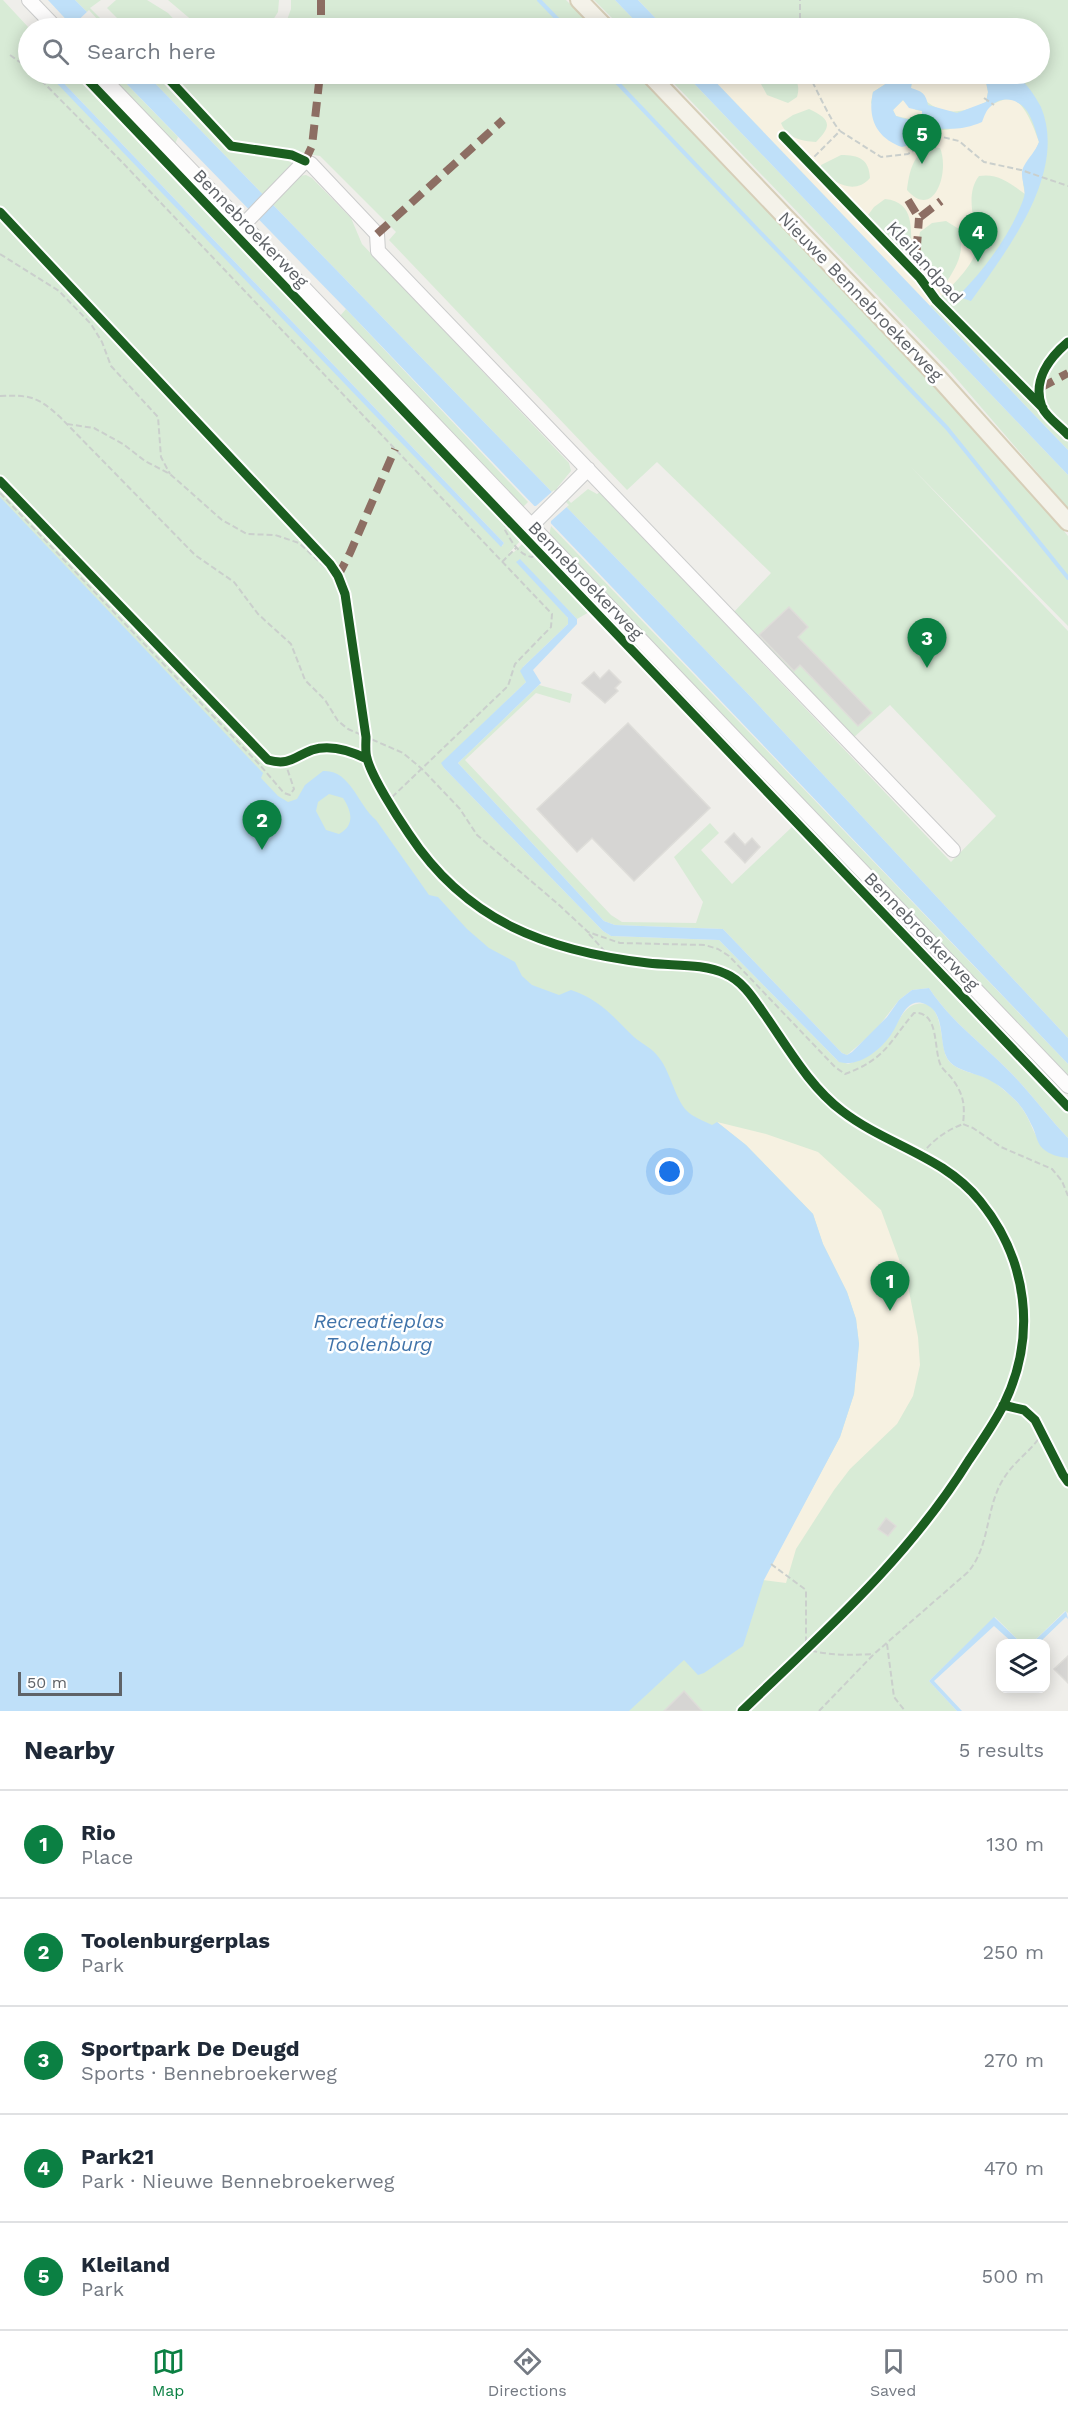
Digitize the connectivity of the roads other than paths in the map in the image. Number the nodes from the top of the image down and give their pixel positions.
1 (29, 0) edge
2 (579, 0) edge
3 (46, 18) edge
4 (596, 18) edge
5 (109, 84) edge
6 (659, 84) edge
7 (246, 221) junction
8 (588, 469) junction
9 (535, 522) junction
10 (1068, 522) edge
11 (953, 850) dead end
12 (1068, 1086) edge

1 - 3 street
2 - 4 main road
5 - 7 street, Bennebroekerweg
6 - 10 main road, Nieuwe Bennebroekerweg
7 - 8 street
7 - 9 street, Bennebroekerweg
8 - 9 street, Bennebroekerweg
8 - 11 street
9 - 12 street, Bennebroekerweg

